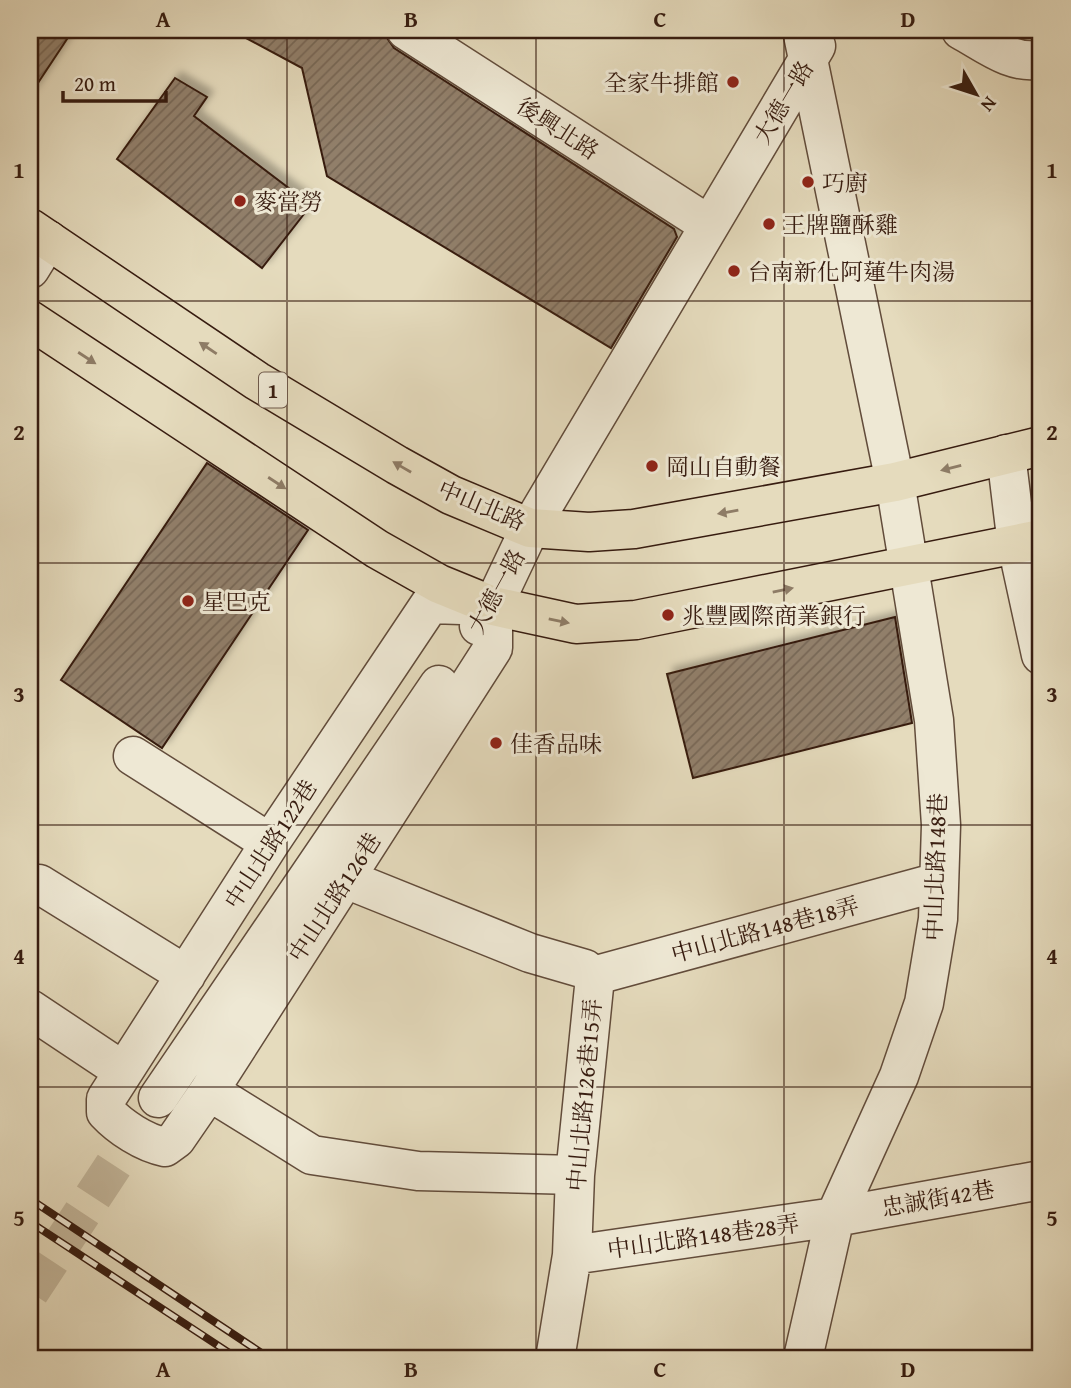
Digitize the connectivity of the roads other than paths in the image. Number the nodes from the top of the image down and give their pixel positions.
1 (406, 30) edge
2 (961, 30) edge
3 (813, 39) edge
4 (1041, 59) edge
5 (709, 225) junction
6 (36, 246) edge
7 (30, 320) edge
8 (1024, 450) edge
9 (895, 482) junction
10 (530, 527) junction
11 (1029, 542) edge
12 (909, 564) junction
13 (493, 606) junction
14 (1041, 655) edge
15 (133, 756) dead end
16 (270, 843) junction
17 (346, 879) junction
18 (938, 883) junction
19 (39, 884) dead end
20 (186, 975) junction
21 (593, 976) junction
22 (30, 1009) edge
23 (123, 1071) junction
24 (209, 1091) junction
25 (158, 1098) tunnel mouth
26 (135, 1133) joint
27 (575, 1175) junction
28 (1041, 1180) edge
29 (835, 1217) junction
30 (572, 1255) junction
31 (556, 1353) dead end
32 (803, 1358) edge

1 - 5 street, 後興北路
2 - 4 street
3 - 5 street, 大德一路
3 - 9 street, 中山北路148巷
5 - 10 street, 大德一路
10 -> 6 main road, 中山北路 / 1
7 -> 13 main road
8 -> 9 main road, 中山北路 / 1
8 - 11 street
9 -> 10 main road, 中山北路 / 1
9 - 12 street, 中山北路148巷
10 - 13 street, 大德一路
11 - 12 main road
11 - 14 street
13 -> 12 main road
12 - 18 street, 中山北路148巷
13 - 16 street, 中山北路122巷
13 - 17 street, 中山北路126巷
13 - 25 street, 大德一路
15 - 16 street
16 - 20 street, 中山北路122巷
17 - 21 street, 中山北路126巷15弄
17 - 24 street, 中山北路126巷
18 - 21 street, 中山北路148巷18弄
18 - 29 street, 中山北路148巷
19 - 20 street
20 - 23 street, 中山北路122巷
21 - 27 street, 中山北路126巷15弄
22 - 23 street
23 - 26 street, 中山北路122巷
24 - 26 street, 中山北路126巷
24 - 27 street
27 - 30 street, 中山北路126巷15弄
28 - 29 street, 忠誠街42巷
29 - 30 street, 中山北路148巷28弄
29 - 32 street, 中山北路148巷
30 - 31 street, 中山北路126巷15弄

